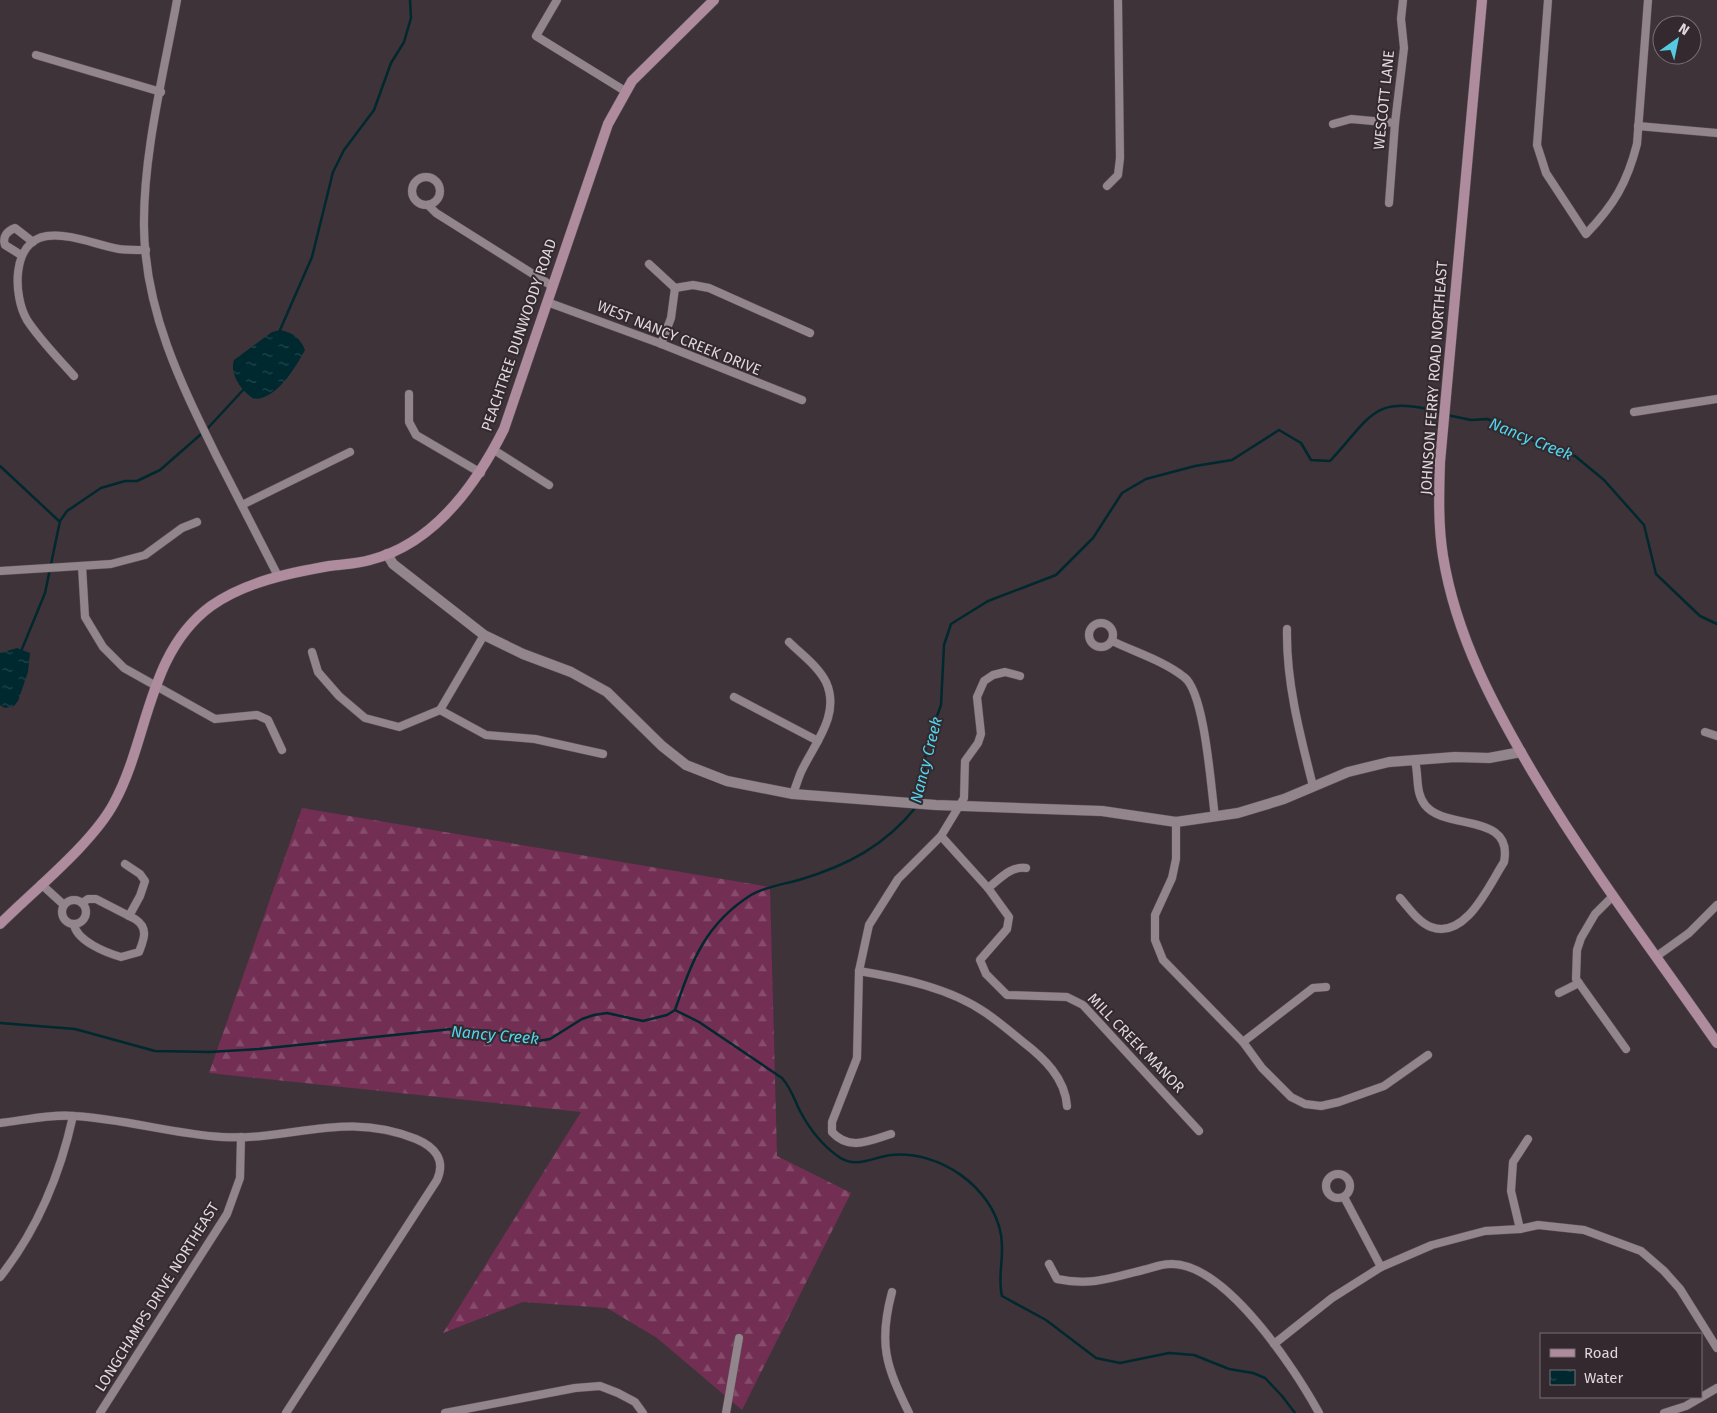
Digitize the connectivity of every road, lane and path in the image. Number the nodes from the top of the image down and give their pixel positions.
1 (177, 0) edge
2 (557, 0) edge
3 (714, 0) edge
4 (1118, 0) edge
5 (1403, 0) edge
6 (1482, 0) edge
7 (1548, 0) edge
8 (1648, 0) edge
9 (36, 55) dead end
10 (625, 91) junction
11 (161, 92) junction
12 (1395, 123) junction
13 (1333, 124) dead end
14 (1638, 126) junction
15 (1717, 132) edge
16 (1107, 186) dead end
17 (1389, 204) dead end
18 (428, 205) dead end
19 (33, 242) junction
20 (146, 250) junction
21 (21, 256) junction
22 (649, 264) dead end
23 (552, 286) junction
24 (675, 288) junction
25 (547, 302) junction
26 (810, 333) dead end
27 (661, 344) junction
28 (74, 376) dead end
29 (409, 394) dead end
30 (802, 400) dead end
31 (1717, 400) edge
32 (1634, 412) dead end
33 (494, 450) junction
34 (350, 452) dead end
35 (481, 473) junction
36 (549, 485) dead end
37 (242, 505) junction
38 (197, 522) dead end
39 (387, 554) junction
40 (82, 566) junction
41 (0, 571) edge
42 (278, 576) junction
43 (1287, 629) dead end
44 (484, 636) junction
45 (1112, 640) dead end
46 (788, 642) dead end
47 (312, 652) dead end
48 (1020, 676) dead end
49 (155, 686) junction
50 (734, 697) dead end
51 (440, 710) junction
52 (1705, 732) dead end
53 (1717, 736) edge
54 (818, 741) junction
55 (282, 750) dead end
56 (1521, 752) junction
57 (603, 754) dead end
58 (1415, 760) junction
59 (1313, 786) junction
60 (793, 794) junction
61 (959, 806) junction
62 (1215, 817) junction
63 (1176, 822) junction
64 (941, 836) junction
65 (125, 864) dead end
66 (1026, 868) dead end
67 (41, 884) junction
68 (988, 888) junction
69 (1612, 897) junction
70 (1400, 898) dead end
71 (82, 903) junction
72 (64, 905) junction
73 (1717, 905) edge
74 (129, 916) junction
75 (0, 924) edge
76 (74, 924) junction
77 (1657, 956) junction
78 (859, 971) junction
79 (1579, 984) junction
80 (1326, 987) dead end
81 (1559, 993) dead end
82 (1243, 1042) junction
83 (1717, 1043) edge
84 (1626, 1049) dead end
85 (1428, 1055) dead end
86 (1067, 1106) dead end
87 (73, 1116) junction
88 (0, 1123) edge
89 (1199, 1131) dead end
90 (890, 1134) dead end
91 (241, 1137) junction
92 (1528, 1139) dead end
93 (1344, 1197) dead end
94 (1520, 1229) junction
95 (1049, 1264) dead end
96 (1381, 1267) junction
97 (0, 1277) edge
98 (892, 1292) dead end
99 (739, 1338) dead end
100 (1274, 1344) junction
101 (1717, 1348) edge
102 (1717, 1388) edge
103 (1702, 1397) edge
104 (1700, 1398) edge
105 (100, 1413) edge
106 (286, 1413) edge
107 (445, 1413) edge
108 (643, 1413) edge
109 (726, 1413) edge
110 (909, 1413) edge
111 (1318, 1413) edge
112 (1664, 1413) edge

1 - 11 street
2 - 10 street
3 - 10 main road, PEACHTREE DUNWOODY ROAD
4 - 16 street
5 - 12 street, WESCOTT LANE
6 - 56 main road, JOHNSON FERRY ROAD NORTHEAST
7 - 14 street
8 - 14 street
9 - 11 street
10 - 23 main road, PEACHTREE DUNWOODY ROAD
11 - 20 street
12 - 13 street
12 - 17 street, WESCOTT LANE
14 - 15 street
18 - 23 street
19 - 20 street
19 - 21 street
19 - 21 street
20 - 37 street
21 - 28 street
22 - 24 street
23 - 25 main road, PEACHTREE DUNWOODY ROAD
24 - 26 street
24 - 27 street
25 - 27 street, WEST NANCY CREEK DRIVE
25 - 33 main road, PEACHTREE DUNWOODY ROAD
27 - 30 street, WEST NANCY CREEK DRIVE
29 - 35 street
31 - 32 street
33 - 35 main road, PEACHTREE DUNWOODY ROAD
33 - 36 street
34 - 37 street
35 - 39 main road, PEACHTREE DUNWOODY ROAD
37 - 42 street
38 - 40 street
39 - 42 main road, PEACHTREE DUNWOODY ROAD
39 - 44 street
40 - 41 street
40 - 49 street
42 - 49 main road, PEACHTREE DUNWOODY ROAD
43 - 59 street
44 - 51 street
44 - 60 street
45 - 62 street
46 - 54 street
47 - 51 street
48 - 61 street
49 - 55 street
49 - 67 main road, PEACHTREE DUNWOODY ROAD
50 - 54 street
51 - 57 street
52 - 53 street
54 - 60 street
56 - 58 street
56 - 69 main road, JOHNSON FERRY ROAD NORTHEAST
58 - 59 street
58 - 70 street
59 - 62 street
60 - 61 street
61 - 63 street
61 - 64 street
62 - 63 street
63 - 82 street
64 - 68 street, MILL CREEK MANOR
64 - 78 street
65 - 74 street
66 - 68 street
67 - 72 street
67 - 75 main road, PEACHTREE DUNWOODY ROAD
68 - 89 street, MILL CREEK MANOR
69 - 77 main road, JOHNSON FERRY ROAD NORTHEAST
69 - 79 street
71 - 72 street
71 - 74 street
71 - 76 street
72 - 76 street
73 - 77 street
74 - 76 street
77 - 83 main road, JOHNSON FERRY ROAD NORTHEAST
78 - 86 street
78 - 90 street
79 - 81 street
79 - 84 street
80 - 82 street
82 - 85 street
87 - 88 street
87 - 91 street
87 - 97 street
91 - 105 street, LONGCHAMPS DRIVE NORTHEAST
91 - 106 street
92 - 94 street
93 - 96 street
94 - 96 street
94 - 101 street
95 - 100 street
96 - 100 street
98 - 110 street
99 - 109 street
100 - 111 street
102 - 103 street
104 - 112 street
107 - 108 street

